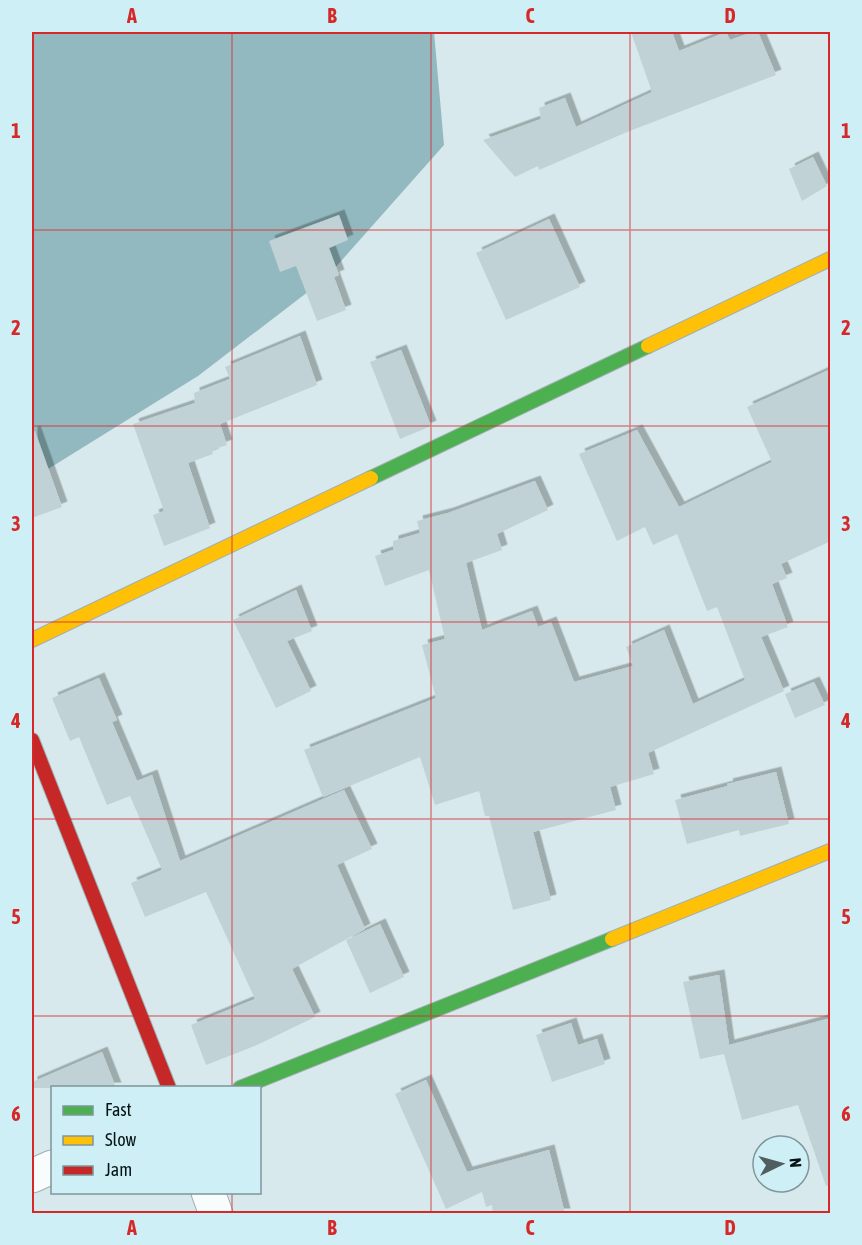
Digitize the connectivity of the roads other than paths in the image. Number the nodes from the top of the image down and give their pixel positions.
1 (831, 259) edge
2 (32, 640) edge
3 (32, 740) edge
4 (831, 851) edge
5 (168, 1086) edge
6 (245, 1086) edge
7 (51, 1167) edge
8 (32, 1176) edge
9 (209, 1194) edge
10 (216, 1214) edge

1 - 2 street
3 - 5 street
4 - 6 street
7 - 8 street
9 - 10 street

